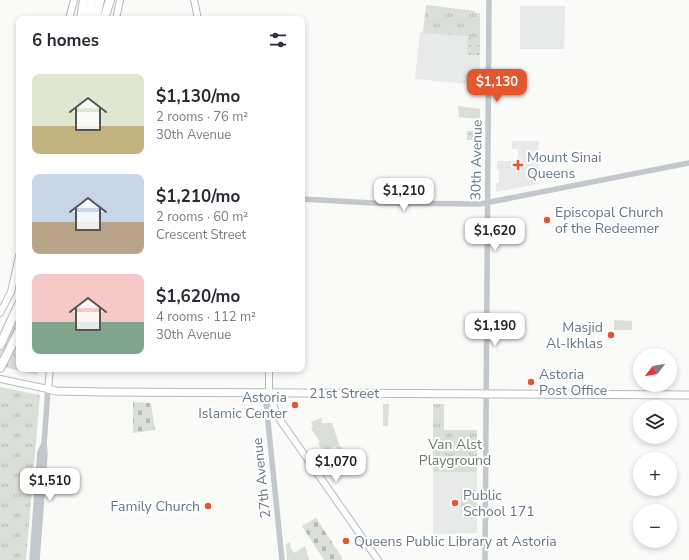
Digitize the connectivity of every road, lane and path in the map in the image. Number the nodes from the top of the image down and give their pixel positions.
1 (74, 0) edge
2 (84, 0) edge
3 (92, 0) edge
4 (100, 0) edge
5 (108, 0) edge
6 (120, 0) edge
7 (194, 0) edge
8 (489, 0) edge
9 (70, 16) edge
10 (81, 16) edge
11 (89, 16) edge
12 (97, 16) edge
13 (103, 16) edge
14 (117, 16) edge
15 (197, 16) edge
16 (689, 163) edge
17 (305, 199) edge
18 (487, 203) junction
19 (16, 270) edge
20 (16, 310) edge
21 (0, 313) edge
22 (16, 337) edge
23 (0, 344) edge
24 (0, 368) edge
25 (50, 372) edge
26 (269, 372) edge
27 (0, 379) edge
28 (48, 390) junction
29 (269, 393) junction
30 (486, 394) junction
31 (689, 395) edge
32 (44, 444) junction
33 (32, 560) edge
34 (37, 560) edge
35 (282, 560) edge
36 (378, 560) edge
37 (485, 560) edge

1 - 9 main road
2 - 10 highway
3 - 11 highway
4 - 12 highway
5 - 13 highway
6 - 14 main road
7 - 15 main road
8 - 18 street, 30th Avenue
16 - 18 street
17 - 18 street
18 - 30 street, 30th Avenue
19 - 21 main road
20 - 23 highway
22 - 24 highway
25 - 28 main road
26 - 29 main road
27 - 28 main road, 21st Street
28 - 29 main road, 21st Street
28 - 32 street
29 - 30 main road, 21st Street
29 - 35 street, 27th Avenue
29 - 36 main road
30 - 31 main road, 21st Street
30 - 37 street, 30th Avenue
32 - 33 street
32 - 34 street

